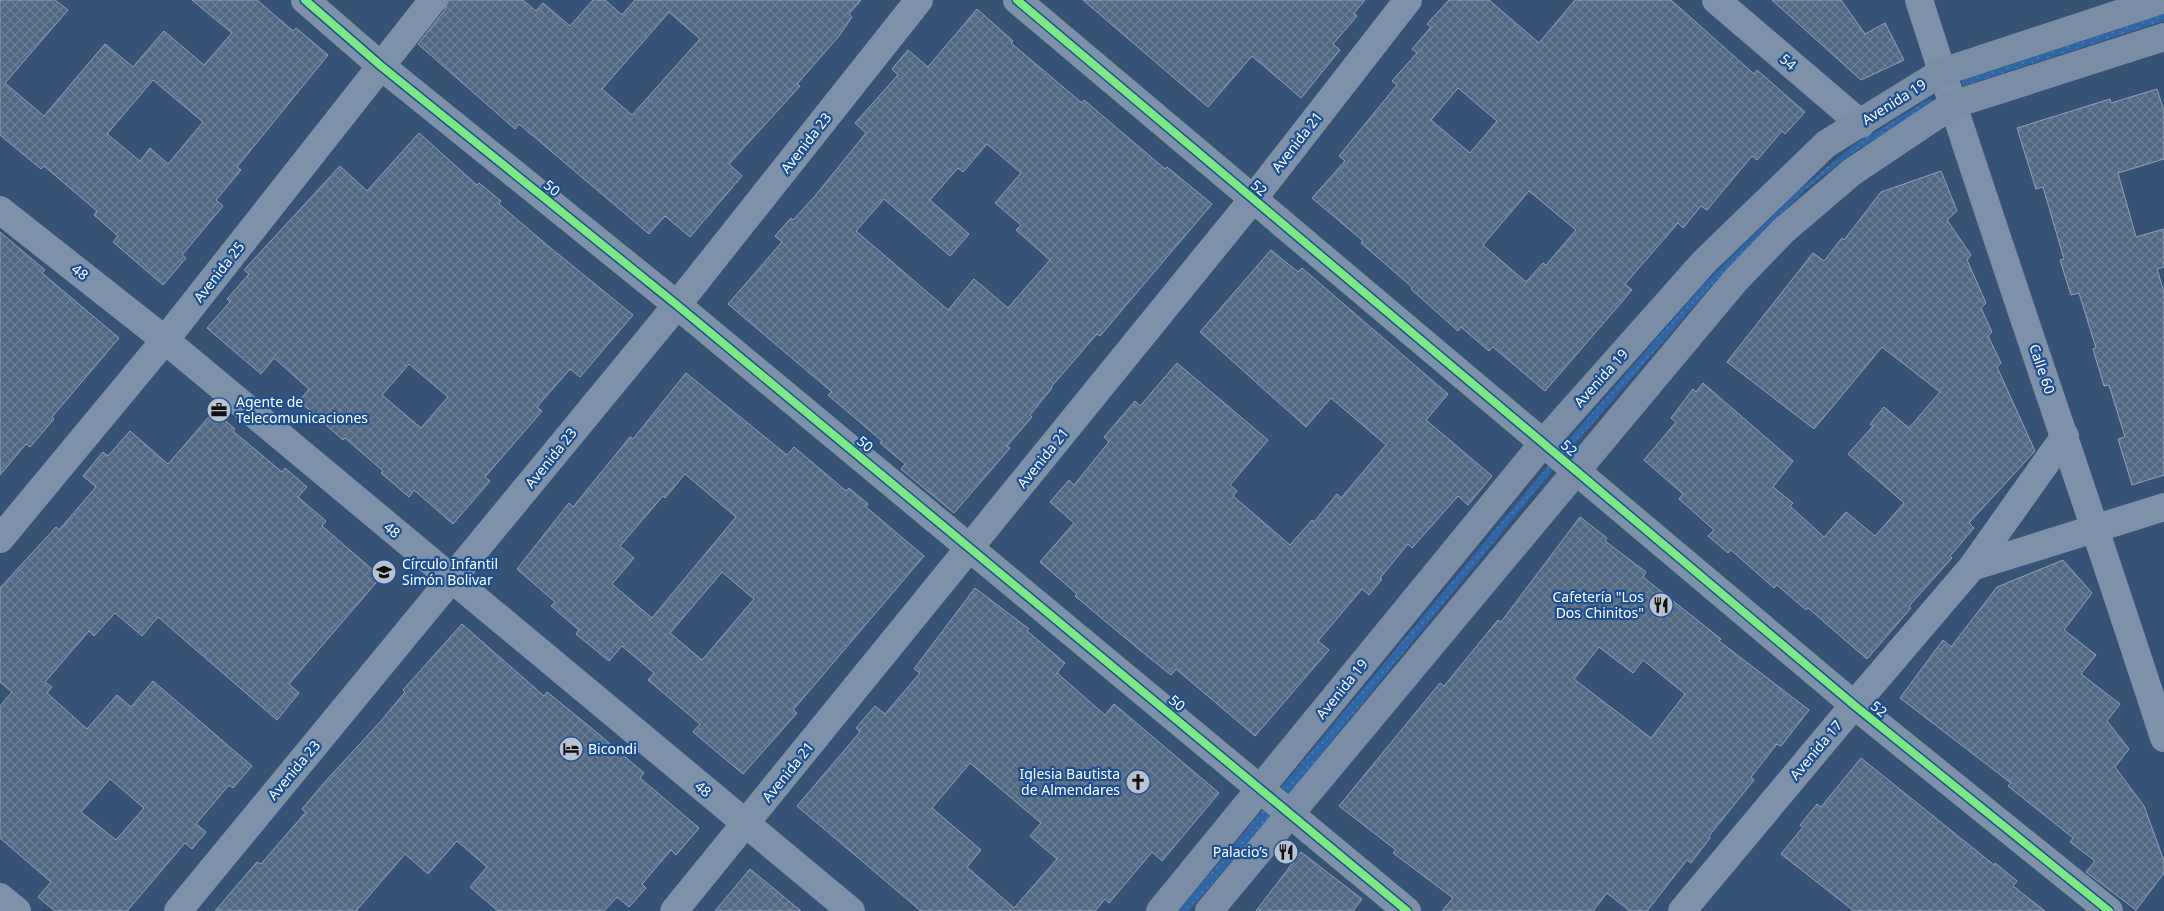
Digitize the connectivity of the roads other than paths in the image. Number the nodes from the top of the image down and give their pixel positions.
1 (305, 0) edge
2 (433, 0) edge
3 (919, 0) edge
4 (1017, 0) edge
5 (1408, 0) edge
6 (1716, 0) edge
7 (1919, 0) edge
8 (2161, 0) edge
9 (2164, 37) edge
10 (381, 66) junction
11 (1942, 72) junction
12 (1952, 105) junction
13 (1860, 124) junction
14 (1253, 199) junction
15 (0, 210) edge
16 (677, 305) junction
17 (165, 340) junction
18 (2065, 436) junction
19 (1544, 442) junction
20 (1577, 472) junction
21 (2164, 507) edge
22 (2096, 528) junction
23 (0, 539) edge
24 (970, 547) junction
25 (1972, 567) junction
26 (452, 579) junction
27 (1854, 705) junction
28 (2164, 738) edge
29 (1261, 789) junction
30 (1291, 814) junction
31 (746, 825) junction
32 (0, 897) edge
33 (17, 911) edge
34 (178, 911) edge
35 (674, 911) edge
36 (851, 911) edge
37 (1160, 911) edge
38 (1209, 911) edge
39 (1407, 911) edge
40 (1682, 911) edge
41 (2109, 911) edge

1 - 10 street, 50
2 - 10 street, Avenida 25
3 - 16 street, Avenida 23
4 - 14 street, 52
5 - 14 street, Avenida 21
6 - 13 street, 54
7 - 11 street, Calle 60
8 - 11 main road, Avenida 19
9 - 12 main road
10 - 16 street, 50
10 - 17 street, Avenida 25
11 - 12 street, Calle 60
11 - 13 main road, Avenida 19
12 - 18 street, Calle 60
12 - 20 main road
13 - 19 main road, Avenida 19
14 - 19 street, 52
14 - 24 street, Avenida 21
15 - 17 street, 48
16 - 24 street, 50
16 - 26 street, Avenida 23
17 - 23 street, Avenida 25
17 - 26 street, 48
18 - 22 street, Calle 60
18 - 25 street, Avenida 17
19 - 20 street, 52
19 - 29 main road, Avenida 19
20 - 27 street, 52
20 - 30 main road
21 - 22 street
22 - 25 street
22 - 28 street, Calle 60
24 - 29 street, 50
24 - 31 street, Avenida 21
25 - 27 street, Avenida 17
26 - 31 street, 48
26 - 34 street, Avenida 23
27 - 40 street, Avenida 17
27 - 41 street, 52
29 - 30 street, 50
29 - 37 main road, Avenida 19
30 - 38 main road
30 - 39 street, 50
31 - 35 street, Avenida 21
31 - 36 street, 48
32 - 33 street

